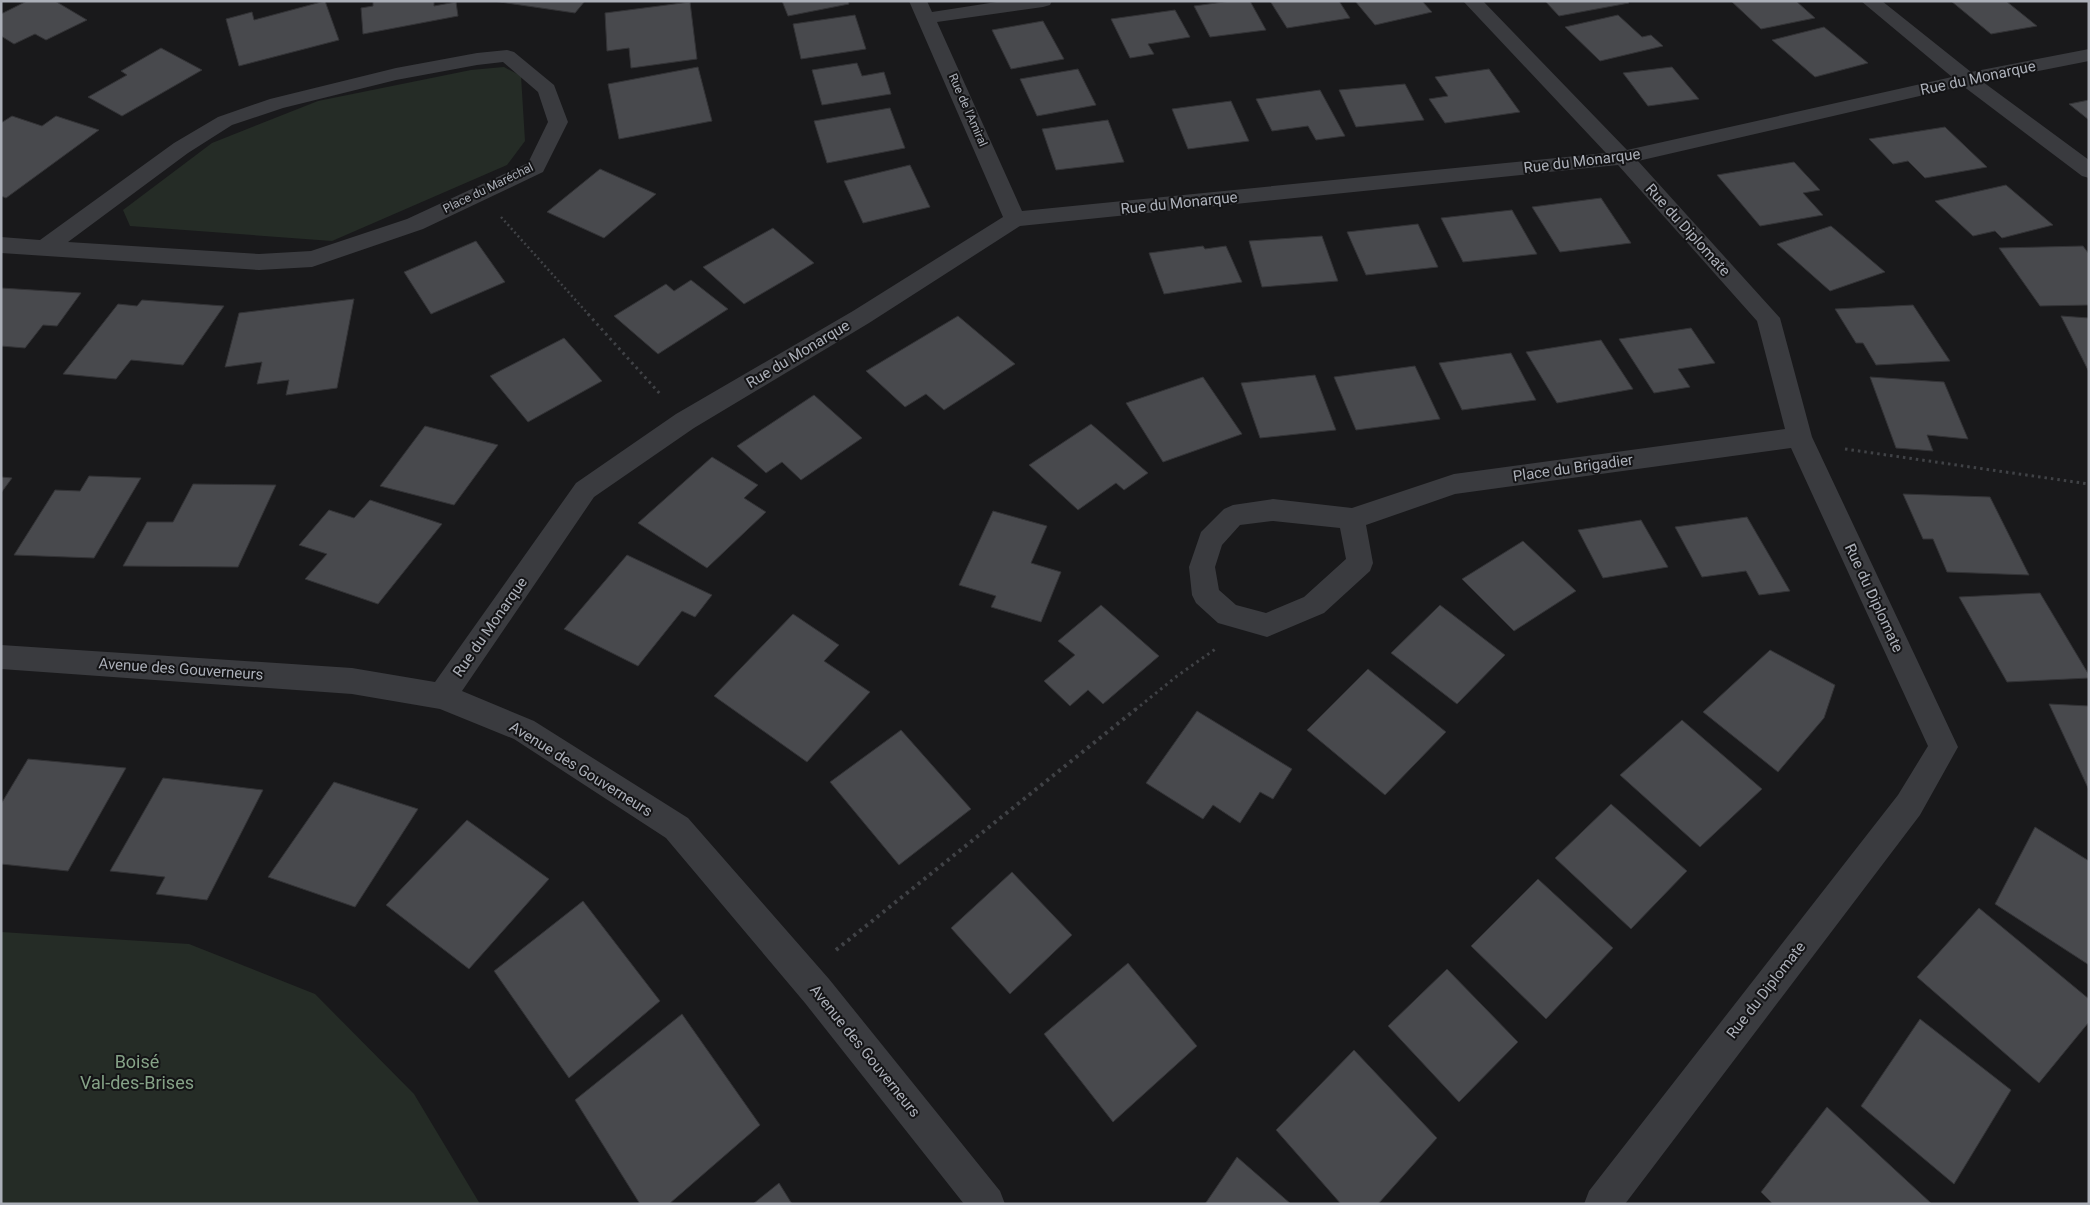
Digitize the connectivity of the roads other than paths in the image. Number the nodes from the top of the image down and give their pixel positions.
1 (1043, 1) edge
2 (1472, 1) edge
3 (1870, 1) edge
4 (923, 10) edge
5 (2089, 55) edge
6 (1967, 79) junction
7 (1622, 158) junction
8 (2089, 171) edge
9 (1016, 220) junction
10 (1, 245) edge
11 (46, 247) junction
12 (1799, 437) junction
13 (1352, 519) junction
14 (1, 657) edge
15 (442, 696) junction
16 (987, 1204) edge
17 (1602, 1204) edge

1 - 4 street
2 - 7 street, Rue du Diplomate
3 - 6 street
4 - 9 street, Rue de l'Amiral
5 - 6 street, Rue du Monarque
6 - 7 street, Rue du Monarque
6 - 8 street
7 - 9 street, Rue du Monarque
7 - 12 street, Rue du Diplomate
9 - 15 street, Rue du Monarque
10 - 11 street, Place du Maréchal
11 - 11 street, Place du Maréchal
12 - 13 street, Place du Brigadier
12 - 17 street, Rue du Diplomate
13 - 13 street, Place du Brigadier
14 - 15 street, Avenue des Gouverneurs
15 - 16 street, Avenue des Gouverneurs

